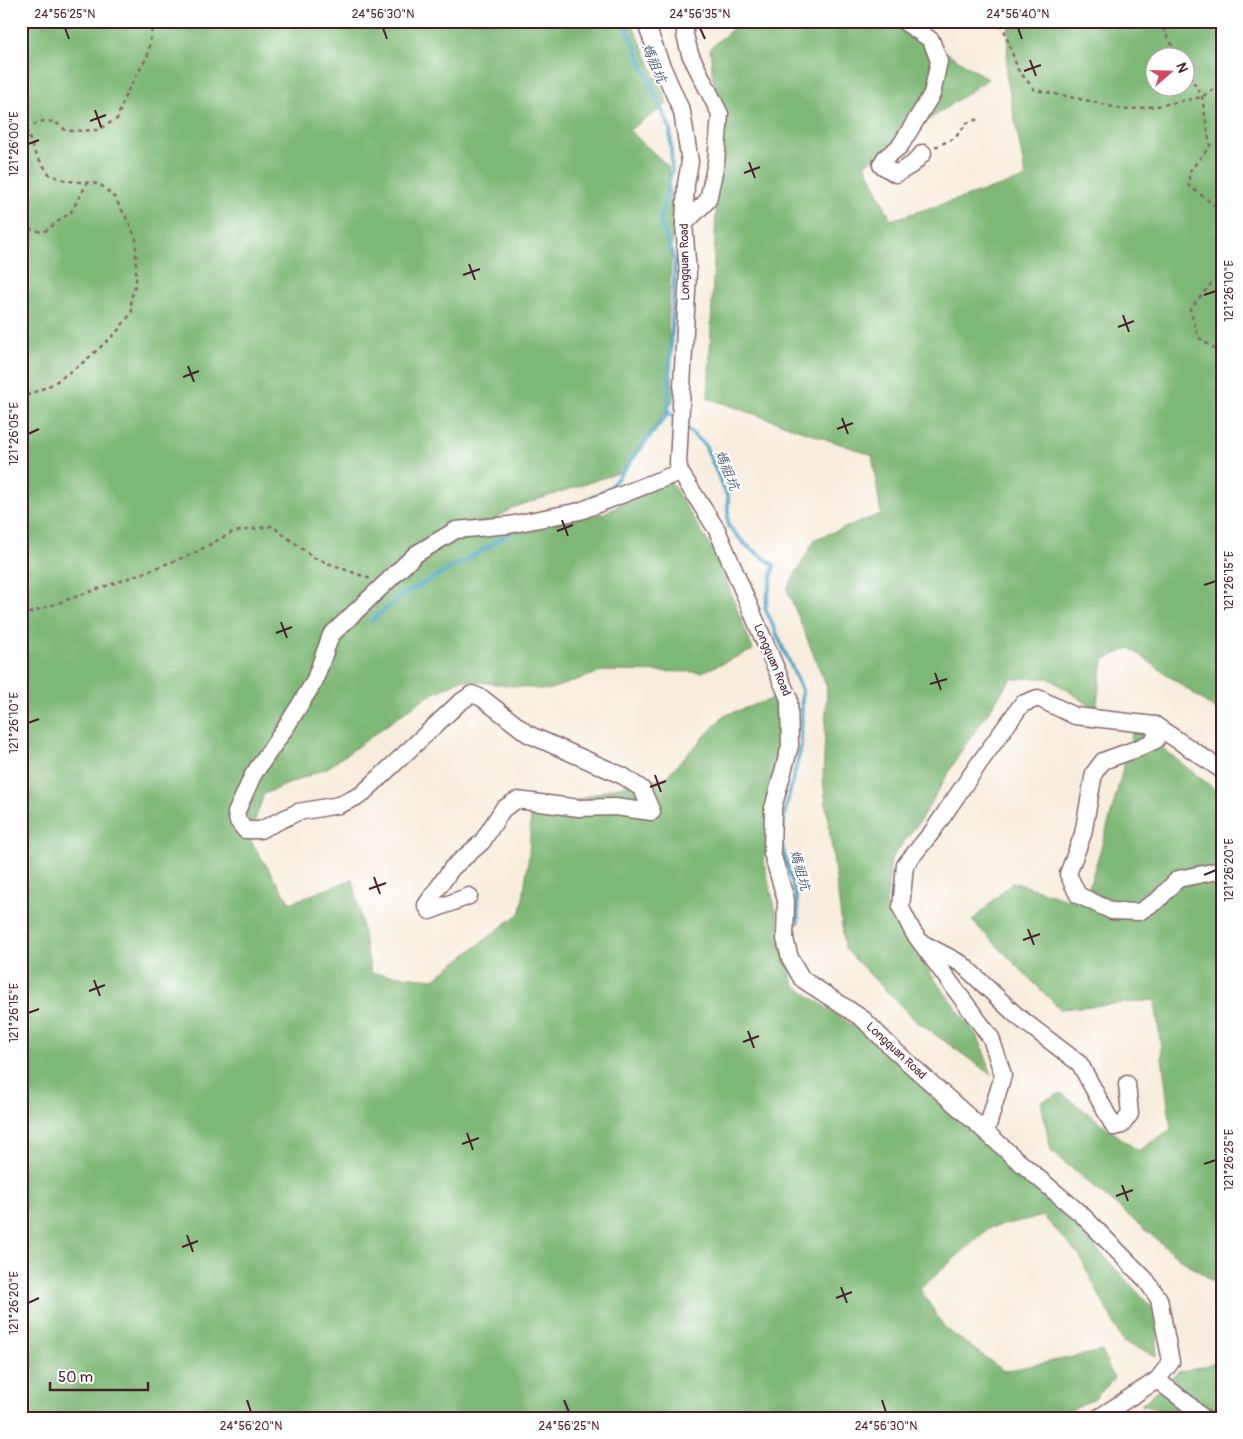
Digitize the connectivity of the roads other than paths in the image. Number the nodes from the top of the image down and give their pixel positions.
1 (645, 21) edge
2 (685, 21) edge
3 (903, 21) edge
4 (922, 153) road end
5 (684, 224) junction
6 (679, 467) junction
7 (1155, 724) junction
8 (1222, 770) edge
9 (1222, 870) edge
10 (470, 896) dead end
11 (920, 941) junction
12 (1127, 1084) dead end
13 (986, 1132) junction
14 (1157, 1380) junction
15 (1098, 1418) edge
16 (1203, 1418) edge

1 - 5 street, Longquan Road
2 - 5 street
3 - 4 street
5 - 6 street, Longquan Road
6 - 10 street
6 - 13 street, Longquan Road
7 - 8 street
7 - 9 street
7 - 11 street
11 - 12 street
11 - 13 street
13 - 14 street, Longquan Road
14 - 15 street, Longquan Road
14 - 16 street

